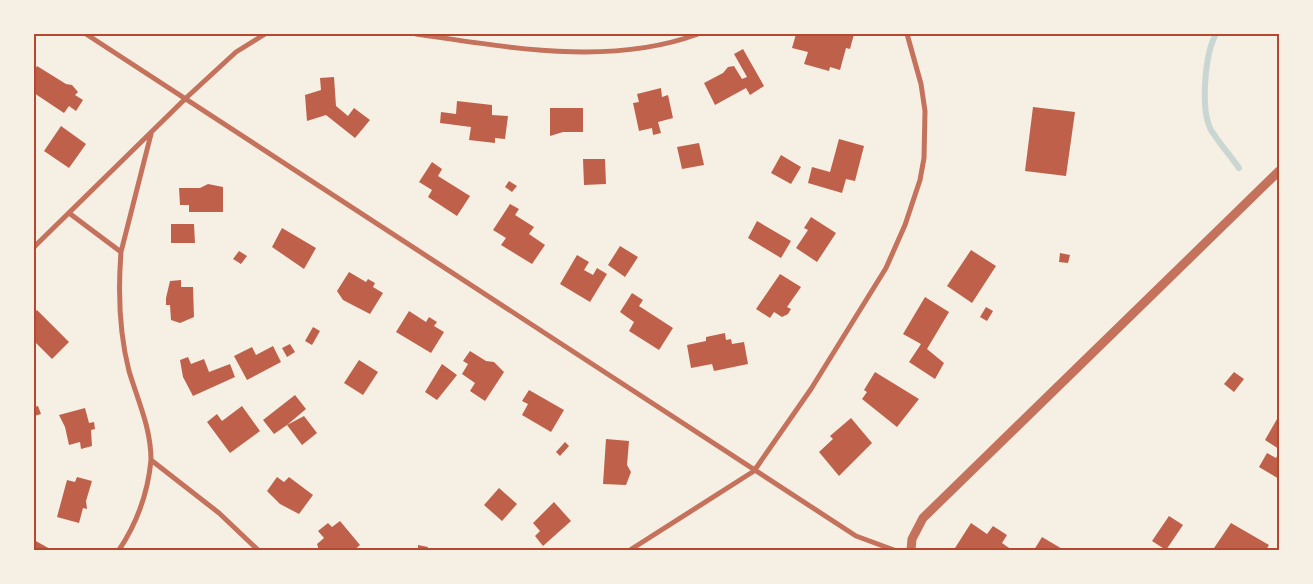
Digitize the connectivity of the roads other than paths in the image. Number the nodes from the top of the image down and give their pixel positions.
1 (86, 34) edge
2 (265, 34) edge
3 (416, 34) edge
4 (698, 34) edge
5 (907, 34) edge
6 (186, 98) junction
7 (151, 133) junction
8 (1279, 172) edge
9 (70, 212) junction
10 (34, 247) edge
11 (121, 252) junction
12 (151, 460) junction
13 (754, 471) junction
14 (119, 550) edge
15 (258, 550) edge
16 (630, 550) edge
17 (894, 550) edge
18 (911, 550) edge

1 - 6 street
2 - 6 street
3 - 4 street
5 - 13 street
6 - 7 street
6 - 13 street
7 - 9 street
7 - 11 street
8 - 18 street
9 - 10 street
9 - 11 street
11 - 12 street
12 - 14 street
12 - 15 street
13 - 16 street
13 - 17 street

